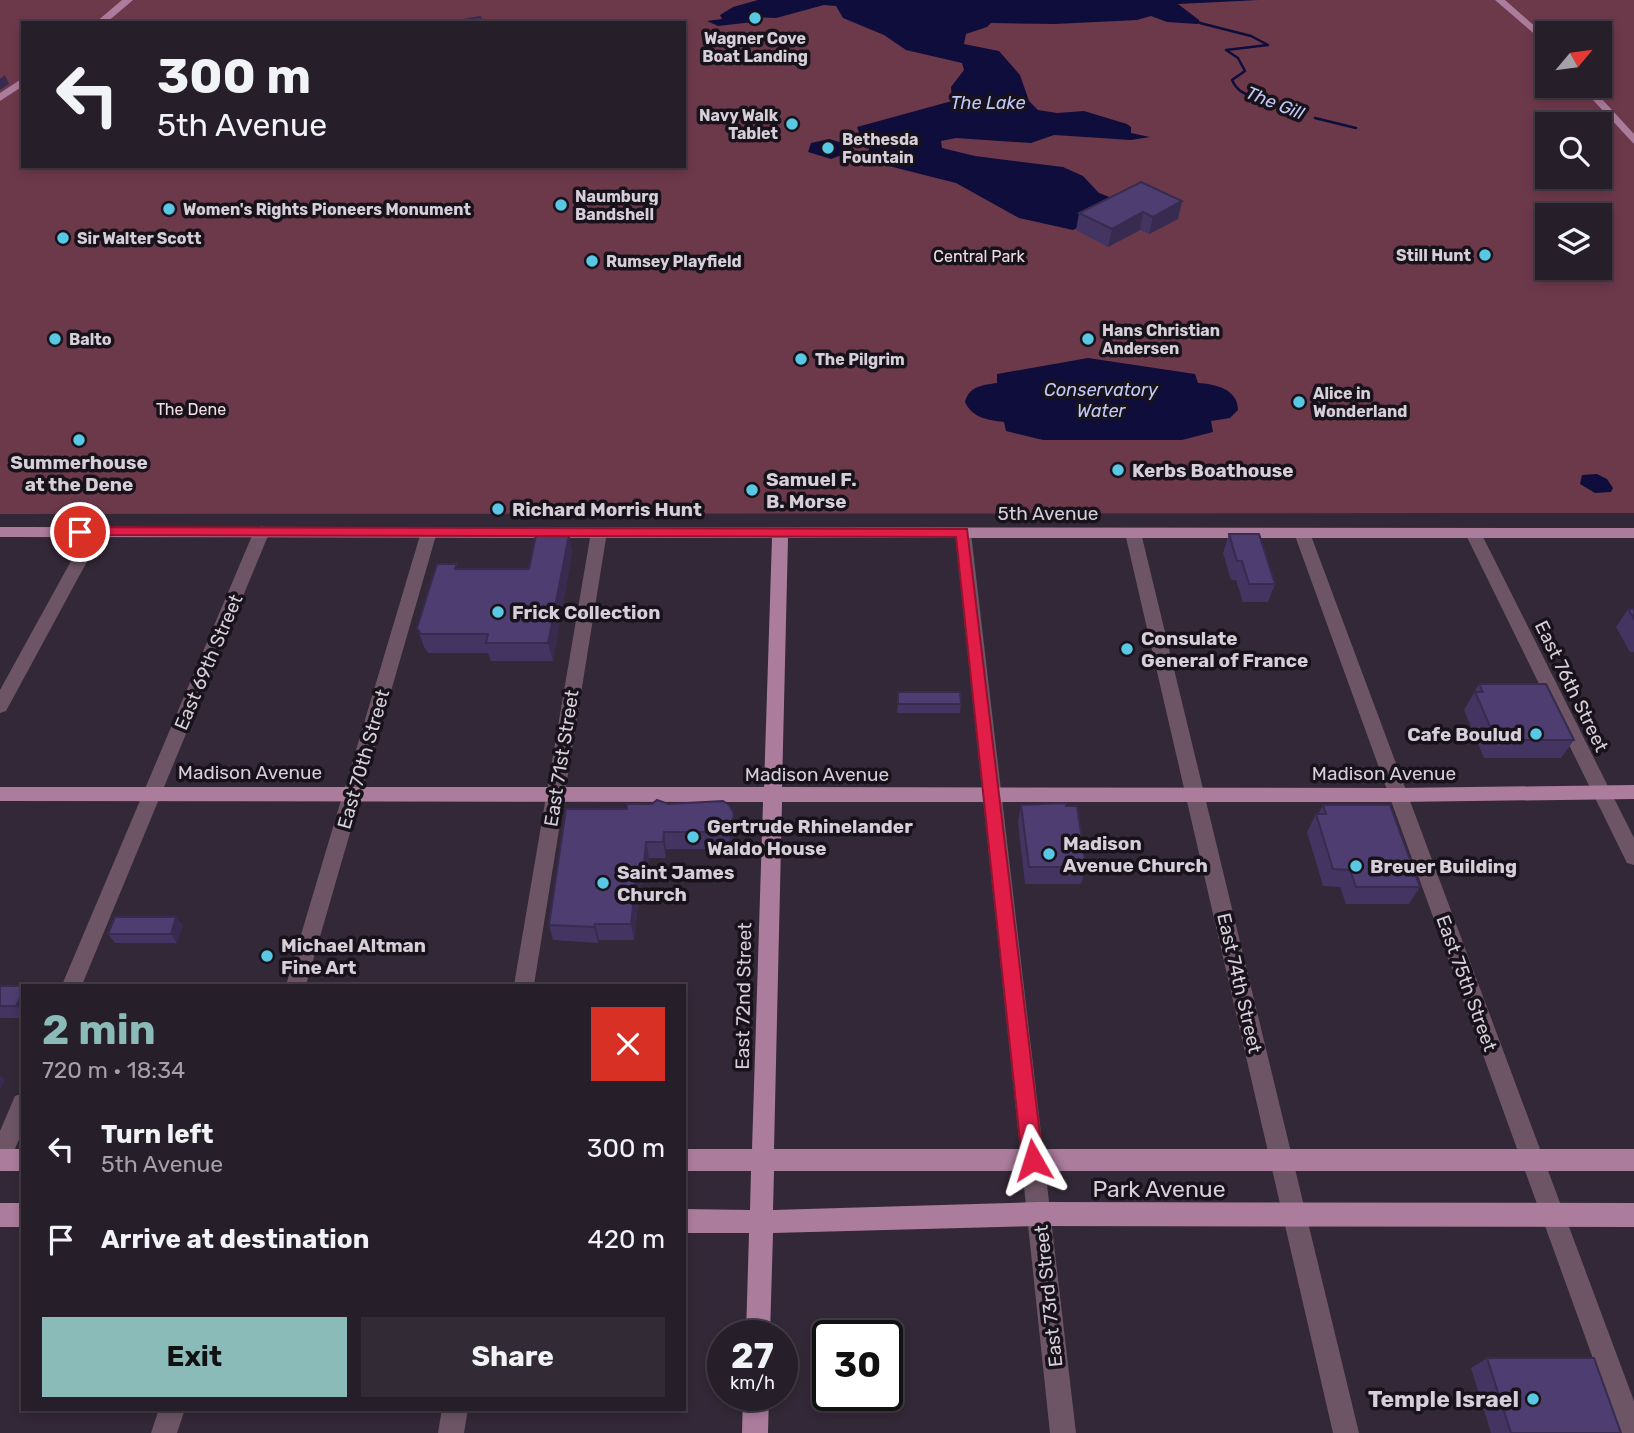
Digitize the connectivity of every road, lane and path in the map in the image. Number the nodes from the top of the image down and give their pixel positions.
1 (128, 0) edge
2 (1500, 0) edge
3 (102, 21) edge
4 (1535, 31) edge
5 (21, 82) edge
6 (0, 98) edge
7 (1596, 98) edge
8 (1634, 141) edge
9 (262, 531) junction
10 (0, 532) edge
11 (95, 532) junction
12 (429, 532) junction
13 (599, 532) junction
14 (780, 533) junction
15 (962, 533) junction
16 (1133, 533) junction
17 (1302, 533) junction
18 (1473, 533) junction
19 (1634, 533) edge
20 (0, 706) edge
21 (1602, 792) junction
22 (1634, 792) edge
23 (152, 793) junction
24 (0, 794) edge
25 (353, 794) junction
26 (555, 795) junction
27 (772, 795) junction
28 (991, 795) junction
29 (1195, 795) junction
30 (1398, 795) junction
31 (1634, 857) edge
32 (72, 984) edge
33 (296, 984) edge
34 (524, 984) edge
35 (21, 1108) edge
36 (0, 1158) edge
37 (21, 1160) edge
38 (686, 1160) edge
39 (763, 1160) junction
40 (1033, 1160) junction
41 (1532, 1160) junction
42 (1634, 1160) edge
43 (1282, 1161) junction
44 (1039, 1214) junction
45 (0, 1215) edge
46 (21, 1215) edge
47 (1295, 1215) junction
48 (1553, 1215) junction
49 (1634, 1215) edge
50 (686, 1221) edge
51 (761, 1221) junction
52 (758, 1320) edge
53 (171, 1411) edge
54 (455, 1411) edge
55 (756, 1411) edge
56 (164, 1433) edge
57 (452, 1433) edge
58 (755, 1433) edge
59 (1063, 1433) edge
60 (1346, 1433) edge
61 (1633, 1433) edge

1 - 3 main road
2 - 4 main road
5 - 6 main road
7 - 8 main road
9 - 11 main road, 5th Avenue
9 - 12 main road, 5th Avenue
9 - 23 street, East 69th Street
10 - 11 main road, 5th Avenue
11 - 20 street
12 - 13 main road, 5th Avenue
12 - 25 street, East 70th Street
13 - 14 main road, 5th Avenue
13 - 26 street, East 71st Street
14 - 15 main road, 5th Avenue
14 - 27 main road, East 72nd Street
15 - 16 main road, 5th Avenue
15 - 28 street, East 73rd Street
16 - 17 main road, 5th Avenue
16 - 29 street, East 74th Street
17 - 18 main road, 5th Avenue
17 - 30 street, East 75th Street
18 - 19 main road, 5th Avenue
18 - 21 street, East 76th Street
21 - 22 main road, Madison Avenue
21 - 30 main road, Madison Avenue
21 - 31 street, East 76th Street
23 - 24 main road, Madison Avenue
23 - 25 main road, Madison Avenue
23 - 32 street, East 69th Street
25 - 26 main road, Madison Avenue
25 - 33 street, East 70th Street
26 - 27 main road, Madison Avenue
26 - 34 street, East 71st Street
27 - 28 main road, Madison Avenue
27 - 39 main road, East 72nd Street
28 - 29 main road, Madison Avenue
28 - 40 street, East 73rd Street
29 - 30 main road, Madison Avenue
29 - 43 street, East 74th Street
30 - 41 street, East 75th Street
35 - 36 street
36 - 37 main road
38 - 39 main road, Park Avenue
39 - 40 main road, Park Avenue
39 - 51 main road, East 72nd Street
40 - 43 main road, Park Avenue
40 - 44 street, East 73rd Street
41 - 42 main road, Park Avenue
41 - 43 main road, Park Avenue
41 - 48 street, East 75th Street
43 - 47 street, East 74th Street
44 - 47 main road, Park Avenue
44 - 51 main road, Park Avenue
44 - 59 street, East 73rd Street
45 - 46 main road
47 - 48 main road, Park Avenue
47 - 60 street, East 74th Street
48 - 49 main road, Park Avenue
48 - 61 street, East 75th Street
50 - 51 main road, Park Avenue
51 - 52 main road, East 72nd Street
53 - 56 street
54 - 57 street
55 - 58 main road

